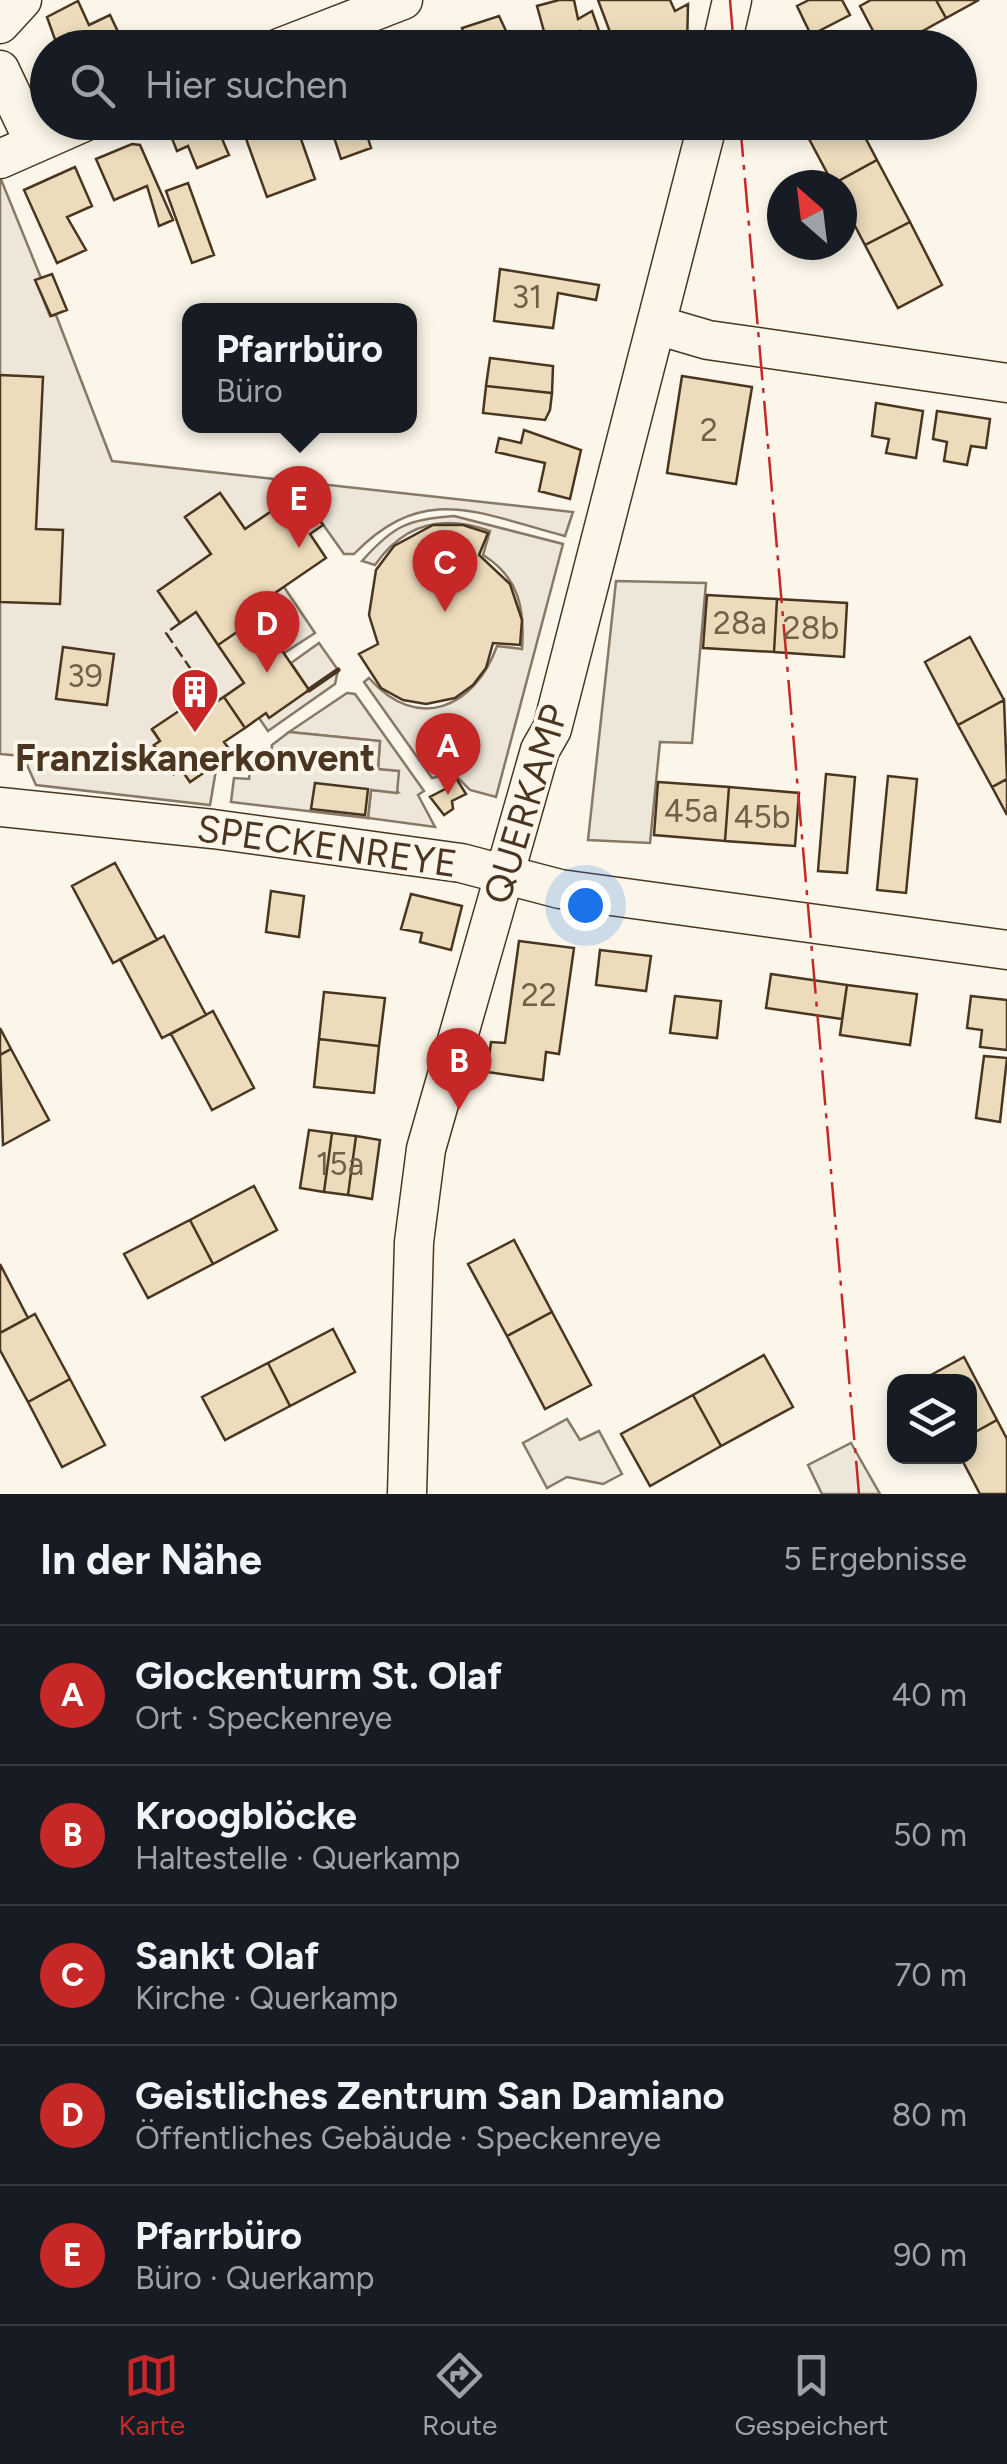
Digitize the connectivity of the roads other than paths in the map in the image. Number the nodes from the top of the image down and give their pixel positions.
1 (22, 0) edge
2 (403, 0) edge
3 (732, 0) edge
4 (0, 24) edge
5 (326, 30) edge
6 (725, 30) edge
7 (0, 70) edge
8 (30, 134) edge
9 (39, 140) edge
10 (704, 140) edge
11 (34, 142) joint
12 (0, 159) edge
13 (657, 326) junction
14 (1007, 383) edge
15 (0, 807) edge
16 (504, 874) junction
17 (1007, 950) edge
18 (407, 1494) edge

1 - 4 street
2 - 5 street
3 - 6 street
7 - 8 street
9 - 11 street
10 - 13 street, QUERKAMP
11 - 12 street
13 - 14 street
13 - 16 street, QUERKAMP
15 - 16 street, SPECKENREYE
16 - 17 street, SPECKENREYE
16 - 18 street, QUERKAMP

